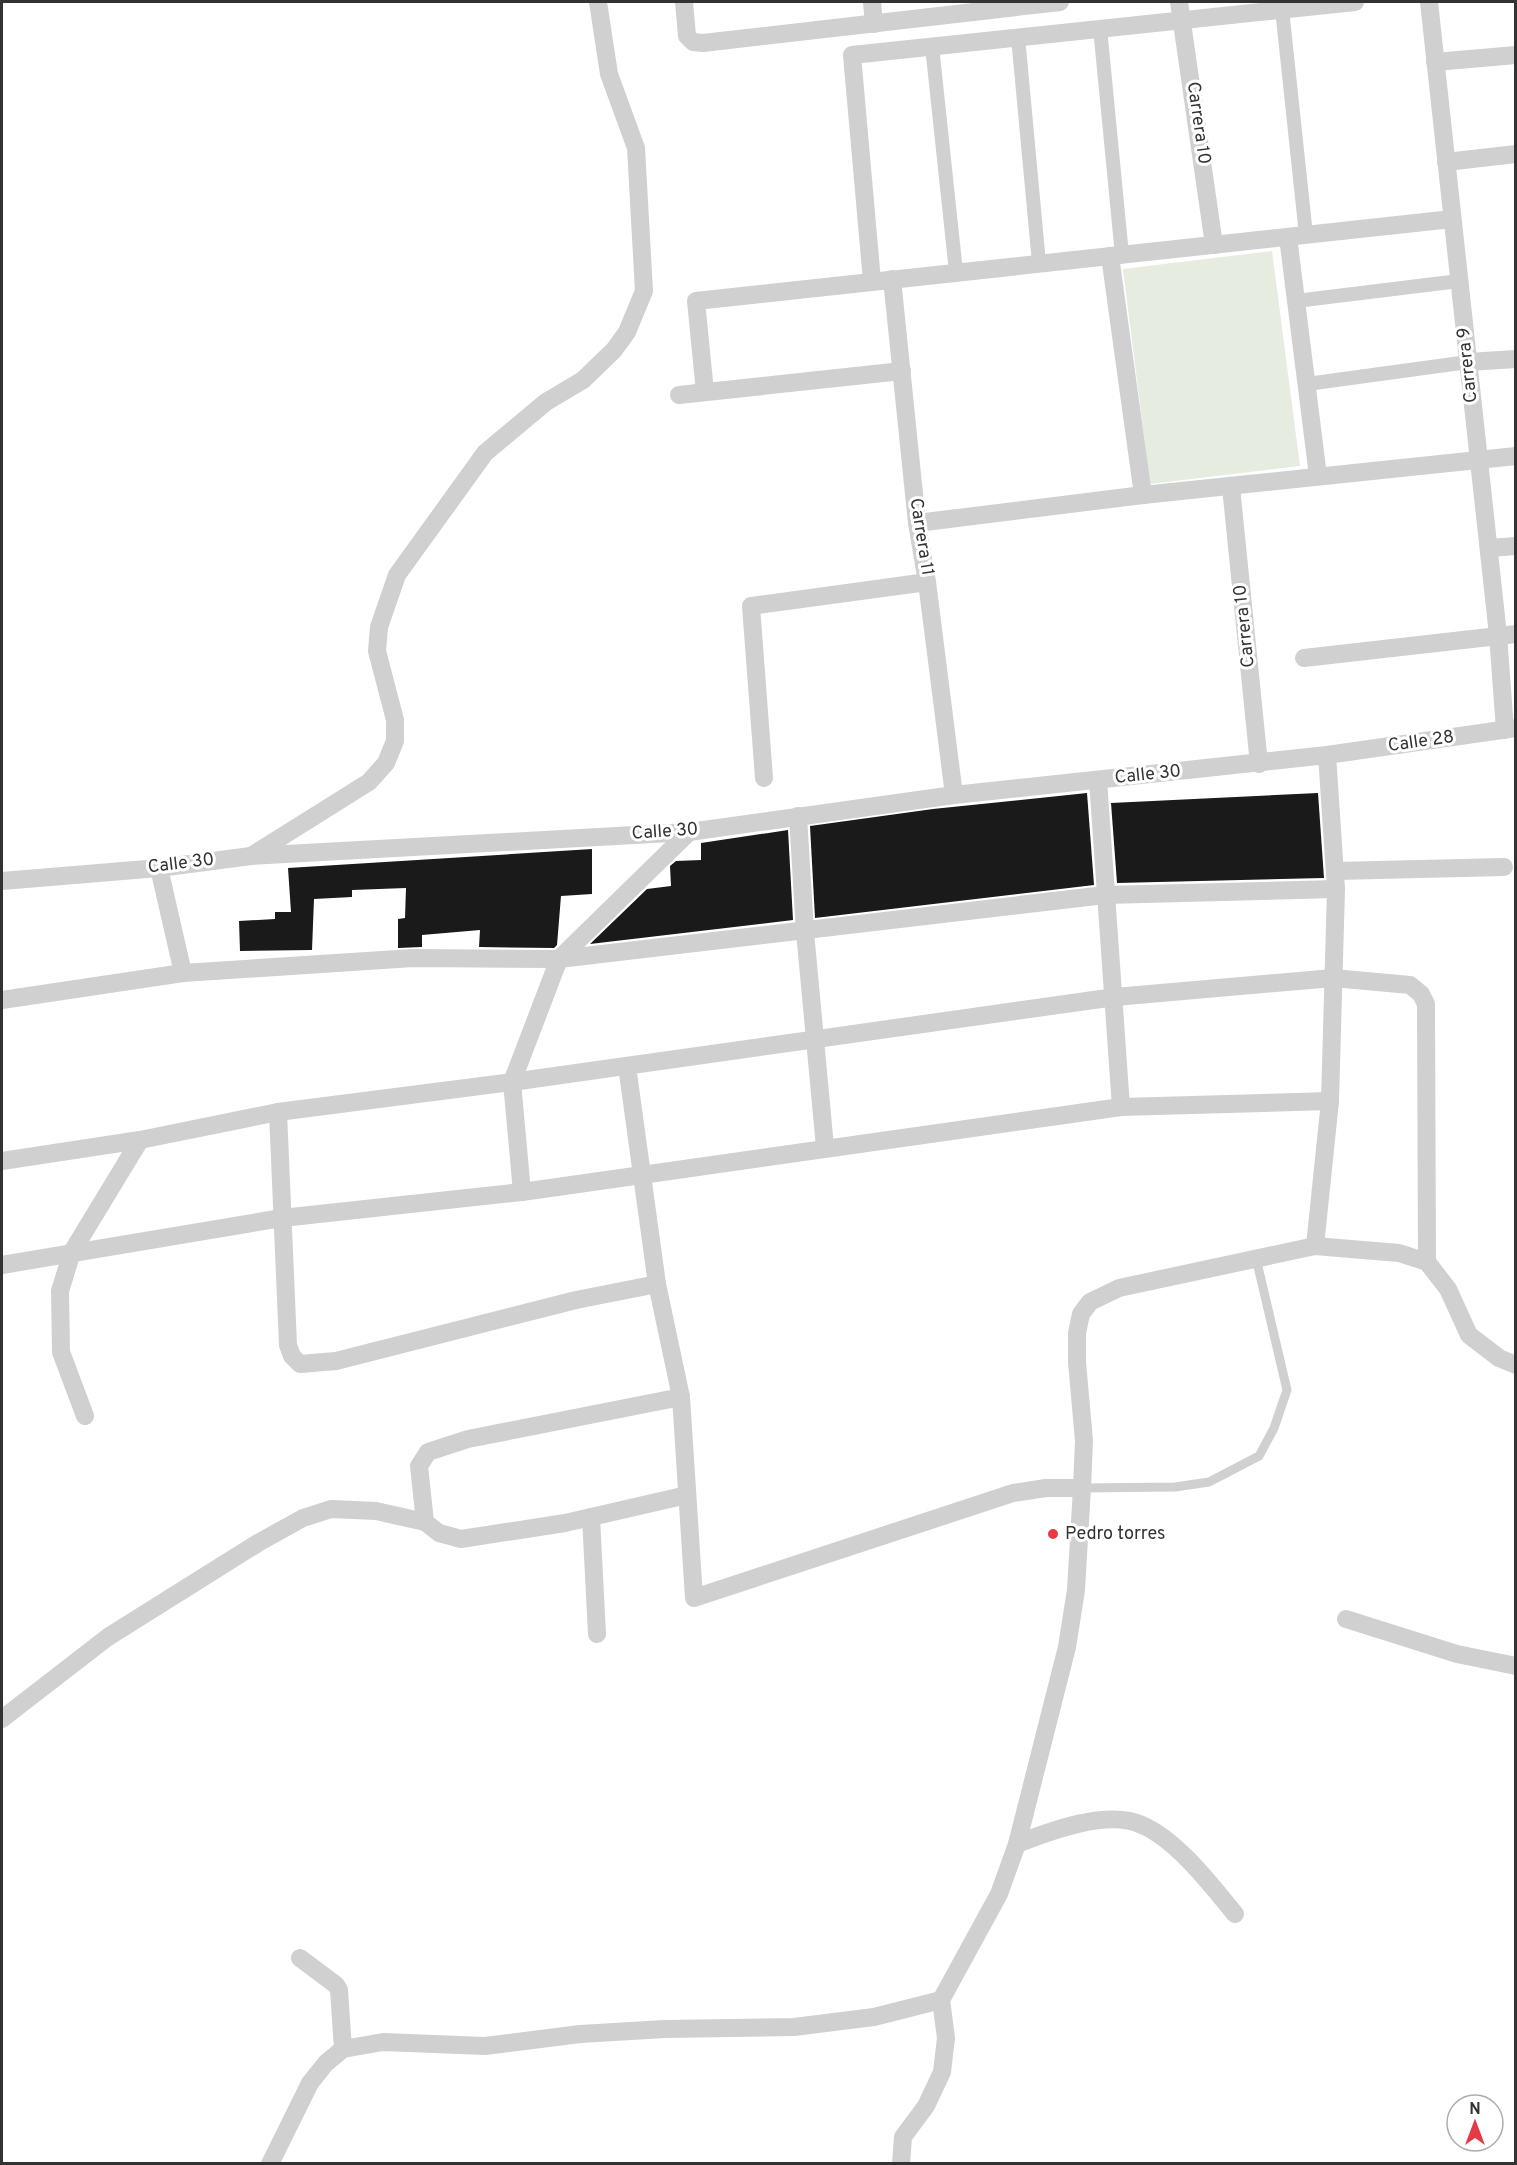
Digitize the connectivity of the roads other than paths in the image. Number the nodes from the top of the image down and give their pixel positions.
1 (598, 2) edge
2 (684, 2) edge
3 (872, 2) edge
4 (1060, 2) edge
5 (1355, 2) edge
6 (1429, 2) edge
7 (1282, 9) junction
8 (1181, 10) edge
9 (874, 24) junction
10 (1100, 28) junction
11 (1018, 37) junction
12 (932, 46) junction
13 (1515, 55) edge
14 (1435, 62) junction
15 (1515, 154) edge
16 (1446, 162) junction
17 (1452, 219) junction
18 (1297, 236) junction
19 (1214, 245) junction
20 (1116, 255) junction
21 (1039, 264) junction
22 (956, 272) junction
23 (892, 279) junction
24 (872, 281) junction
25 (1459, 281) junction
26 (1296, 301) junction
27 (1515, 359) edge
28 (1468, 362) junction
29 (902, 371) junction
30 (1306, 384) junction
31 (705, 392) junction
32 (679, 395) dead end
33 (1515, 456) edge
34 (1479, 459) junction
35 (1318, 476) junction
36 (1231, 487) junction
37 (1143, 495) junction
38 (917, 524) junction
39 (1515, 546) edge
40 (1489, 548) junction
41 (927, 582) junction
42 (1507, 634) edge
43 (1304, 658) dead end
44 (1510, 729) edge
45 (1327, 755) junction
46 (1260, 764) junction
47 (764, 778) dead end
48 (1098, 780) junction
49 (954, 795) junction
50 (798, 816) junction
51 (689, 832) junction
52 (251, 856) junction
53 (1504, 867) dead end
54 (159, 868) junction
55 (1336, 880) junction
56 (2, 882) edge
57 (1105, 895) junction
58 (805, 932) junction
59 (559, 959) junction
60 (183, 973) junction
61 (1333, 978) junction
62 (1115, 997) junction
63 (2, 1000) edge
64 (814, 1038) junction
65 (627, 1066) junction
66 (512, 1082) junction
67 (1330, 1101) junction
68 (1121, 1107) junction
69 (278, 1112) junction
70 (140, 1140) junction
71 (825, 1147) junction
72 (2, 1161) edge
73 (641, 1176) junction
74 (522, 1192) junction
75 (282, 1218) junction
76 (1315, 1246) junction
77 (72, 1252) junction
78 (1256, 1258) junction
79 (1428, 1262) junction
80 (2, 1265) edge
81 (657, 1284) junction
82 (1515, 1365) edge
83 (681, 1397) junction
84 (85, 1416) dead end
85 (1082, 1488) junction
86 (687, 1495) junction
87 (591, 1517) junction
88 (424, 1522) junction
89 (1346, 1619) dead end
90 (597, 1634) dead end
91 (1515, 1666) edge
92 (2, 1719) edge
93 (1017, 1844) junction
94 (1235, 1914) dead end
95 (300, 1958) dead end
96 (941, 2000) junction
97 (343, 2049) junction
98 (270, 2163) edge
99 (901, 2163) edge

1 - 52 street
2 - 9 street
3 - 9 street
4 - 9 street
5 - 7 street
6 - 14 street, Carrera 9
7 - 8 street
7 - 18 street
8 - 10 street
8 - 19 street, Carrera 10
10 - 11 street
10 - 20 street
11 - 12 street
11 - 21 street
12 - 22 street
12 - 24 street
13 - 14 street
14 - 16 street, Carrera 9
15 - 16 street
16 - 17 street, Carrera 9
17 - 18 street
17 - 25 street, Carrera 9
18 - 19 street
18 - 26 street
19 - 20 street
20 - 21 street
20 - 37 street
21 - 22 street
22 - 23 street
23 - 24 street
23 - 29 street, Carrera 11
24 - 31 street
25 - 26 street
25 - 28 street, Carrera 9
26 - 30 street
27 - 28 street
28 - 30 street
28 - 34 street, Carrera 9
29 - 31 street
29 - 38 street, Carrera 11
30 - 35 street
31 - 32 street
33 - 34 street
34 - 35 street
34 - 40 street, Carrera 9
35 - 36 street
36 - 37 street
36 - 46 street, Carrera 10
37 - 38 street
38 - 41 street, Carrera 11
39 - 40 street
40 - 42 street, Carrera 9
41 - 47 street
41 - 49 street, Carrera 11
42 - 43 street
42 - 44 street, Carrera 9
44 - 45 street, Calle 28
45 - 46 street, Calle 30
45 - 55 street
46 - 48 street, Calle 30
48 - 49 street, Calle 30
48 - 57 street
49 - 50 street, Calle 30
50 - 51 street, Calle 30
50 - 58 street
51 - 52 street, Calle 30
51 - 59 street
52 - 54 street, Calle 30
53 - 55 street
54 - 56 street, Calle 30
54 - 60 street
55 - 57 street
55 - 61 street
57 - 58 street
57 - 62 street
58 - 59 street
58 - 64 street
59 - 60 street
59 - 66 street
60 - 63 street
61 - 62 street
61 - 67 street
61 - 79 street
62 - 64 street
62 - 68 street
64 - 65 street
64 - 71 street
65 - 66 street
65 - 73 street
66 - 69 street
66 - 74 street
67 - 68 street
67 - 76 street
68 - 71 street
69 - 70 street
69 - 75 street
70 - 72 street
70 - 77 street
71 - 73 street
73 - 74 street
73 - 81 street
74 - 75 street
75 - 77 street
75 - 81 street
76 - 78 street
76 - 79 street
77 - 80 street
77 - 84 street
78 - 85 street
78 - 85 lane
79 - 82 street
81 - 83 street
83 - 86 street
83 - 88 street
85 - 86 street
85 - 93 street
86 - 87 street
87 - 88 street
87 - 90 street
88 - 92 street
89 - 91 street
93 - 94 street
93 - 96 street
95 - 97 street
96 - 97 street
96 - 99 street
97 - 98 street

